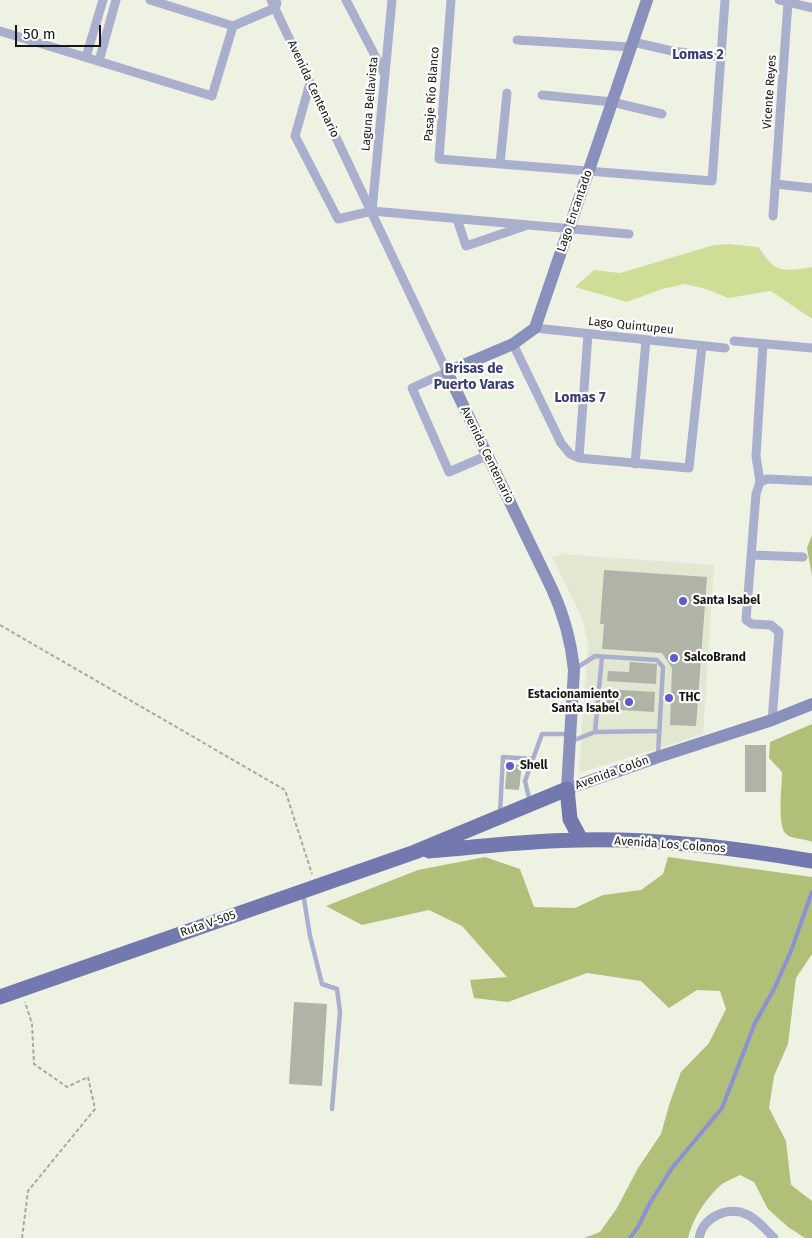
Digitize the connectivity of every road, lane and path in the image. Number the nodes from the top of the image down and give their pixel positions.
1 (103, 0) edge
2 (116, 0) edge
3 (150, 0) edge
4 (346, 0) edge
5 (392, 0) edge
6 (451, 0) edge
7 (647, 0) edge
8 (725, 0) edge
9 (784, 1) edge
10 (275, 3) edge
11 (174, 4) edge
12 (812, 8) edge
13 (233, 26) junction
14 (0, 31) edge
15 (517, 40) dead end
16 (632, 44) junction
17 (720, 57) junction
18 (86, 58) junction
19 (98, 61) junction
20 (385, 76) junction
21 (310, 83) junction
22 (507, 93) dead end
23 (542, 95) dead end
24 (612, 102) junction
25 (662, 114) dead end
26 (500, 164) junction
27 (588, 171) junction
28 (776, 184) junction
29 (812, 188) edge
30 (372, 211) junction
31 (773, 216) dead end
32 (457, 219) junction
33 (528, 225) junction
34 (569, 228) junction
35 (629, 234) dead end
36 (535, 328) junction
37 (588, 334) junction
38 (646, 340) junction
39 (734, 340) dead end
40 (513, 344) junction
41 (763, 344) junction
42 (702, 346) junction
43 (725, 348) dead end
44 (812, 348) edge
45 (447, 372) junction
46 (486, 456) junction
47 (578, 458) junction
48 (635, 464) junction
49 (812, 481) edge
50 (760, 482) junction
51 (752, 555) junction
52 (803, 557) dead end
53 (0, 625) edge
54 (602, 657) junction
55 (574, 670) junction
56 (812, 704) edge
57 (772, 720) junction
58 (659, 731) junction
59 (595, 732) junction
60 (571, 738) junction
61 (658, 757) junction
62 (533, 759) junction
63 (567, 789) junction
64 (531, 804) junction
65 (500, 817) junction
66 (581, 840) junction
67 (415, 852) junction
68 (812, 861) edge
69 (310, 889) junction
70 (21, 989) junction
71 (0, 996) edge
72 (332, 1109) dead end
73 (22, 1238) edge
74 (699, 1238) edge
75 (774, 1238) edge

1 - 18 street
2 - 19 street
3 - 11 street
4 - 20 street
5 - 20 street, Laguna Bellavista
6 - 26 street, Pasaje Río Blanco
7 - 16 street, Lago Encantado
8 - 17 street
9 - 12 street
9 - 28 street, Vicente Reyes
10 - 13 street
10 - 21 street, Avenida Centenario
11 - 13 street
13 - 19 street
14 - 18 street
15 - 16 street
16 - 17 street
16 - 24 street, Lago Encantado
17 - 27 street
18 - 19 street
20 - 30 street, Laguna Bellavista
21 - 30 street, Avenida Centenario
21 - 30 street
22 - 26 street
23 - 24 street
24 - 25 street
24 - 27 street, Lago Encantado
26 - 27 street
27 - 34 street, Lago Encantado
28 - 29 street
28 - 31 street, Vicente Reyes
30 - 32 street
30 - 45 street, Avenida Centenario
32 - 33 street
32 - 33 street
33 - 34 street
34 - 35 street
34 - 36 street, Lago Encantado
36 - 37 street, Lago Quintupeu
36 - 40 street
37 - 38 street, Lago Quintupeu
37 - 47 street
38 - 42 street, Lago Quintupeu
38 - 48 street
39 - 41 street
40 - 45 street
40 - 47 street
41 - 44 street
41 - 50 street
42 - 43 street, Lago Quintupeu
42 - 48 street
45 - 46 street, Avenida Centenario
45 - 46 street
46 - 55 street, Avenida Centenario
47 - 48 street
49 - 50 street
50 - 51 street
51 - 52 street
51 - 57 street
53 - 69 path
54 - 55 lane
54 - 58 lane
54 - 59 lane
55 - 60 street, Avenida Centenario
56 - 57 street, Avenida Colón
57 - 61 street, Avenida Colón
58 - 59 lane
58 - 61 lane
59 - 60 lane
60 - 62 lane
60 - 63 street, Avenida Centenario
61 - 63 street, Avenida Colón
62 - 64 lane
62 - 65 lane
63 - 64 main road, Avenida Colón
63 - 66 main road
64 - 65 main road, Avenida Colón
65 - 67 main road, Avenida Colón
66 - 67 main road, Avenida Los Colonos
66 - 68 main road, Avenida Los Colonos
67 - 69 main road, Ruta V-505
69 - 70 main road, Ruta V-505
69 - 72 lane
70 - 71 main road, Ruta V-505
70 - 73 path
74 - 75 street

